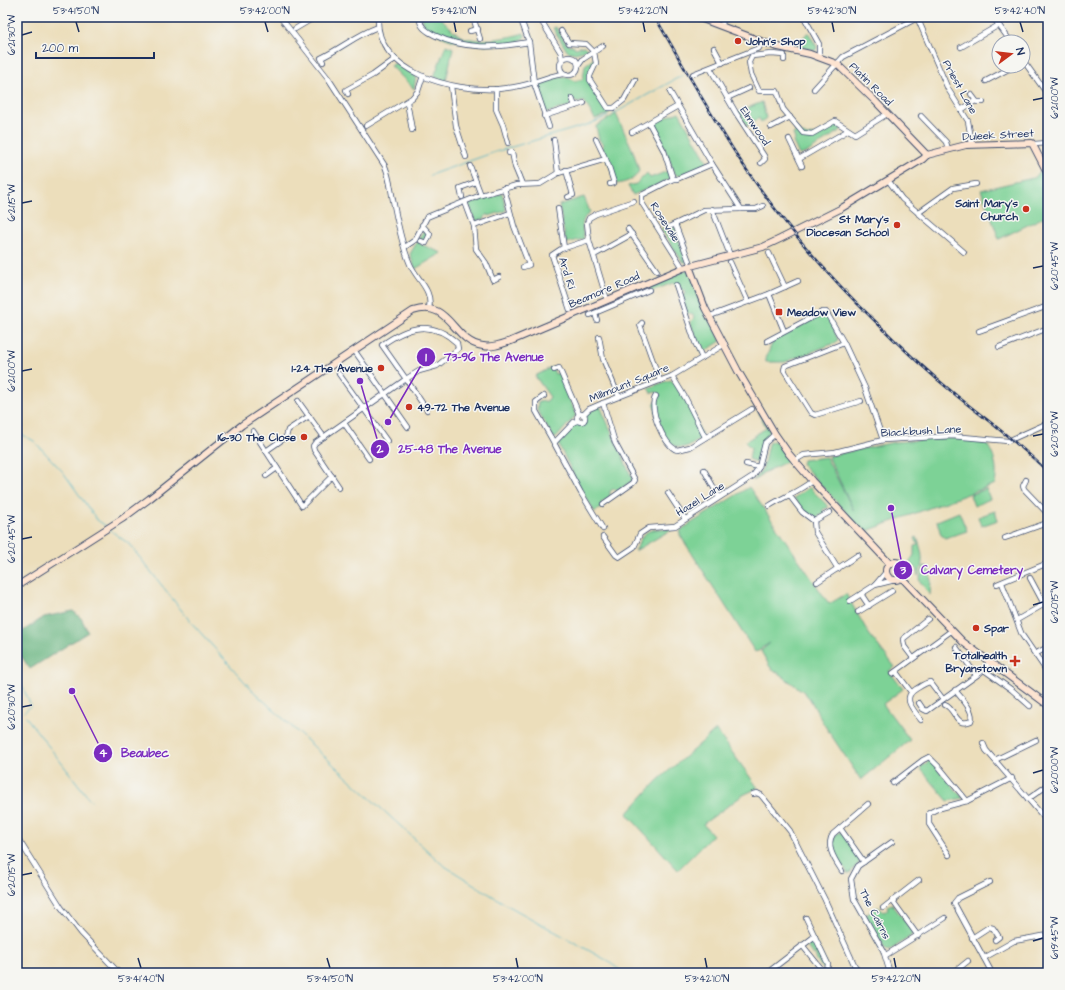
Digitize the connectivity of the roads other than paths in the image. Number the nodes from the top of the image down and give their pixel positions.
1 (280, 17) edge
2 (314, 17) edge
3 (378, 17) edge
4 (420, 17) edge
5 (473, 17) edge
6 (520, 17) edge
7 (539, 17) edge
8 (699, 17) edge
9 (723, 17) edge
10 (804, 17) edge
11 (918, 17) edge
12 (993, 17) edge
13 (999, 25) junction
14 (722, 26) junction
15 (378, 27) junction
16 (295, 29) dead end
17 (478, 29) junction
18 (470, 31) dead end
19 (561, 31) dead end
20 (1005, 34) edge
21 (480, 39) dead end
22 (762, 41) junction
23 (529, 42) junction
24 (603, 46) dead end
25 (961, 47) dead end
26 (714, 48) dead end
27 (594, 52) junction
28 (561, 53) junction
29 (819, 56) junction
30 (568, 58) junction
31 (583, 58) junction
32 (395, 59) junction
33 (574, 59) junction
34 (784, 60) dead end
35 (562, 61) junction
36 (323, 62) dead end
37 (722, 63) junction
38 (836, 64) junction
39 (578, 66) junction
40 (561, 68) junction
41 (710, 68) junction
42 (1031, 71) edge
43 (557, 74) junction
44 (566, 74) junction
45 (693, 74) dead end
46 (999, 74) edge
47 (423, 76) junction
48 (635, 80) dead end
49 (986, 81) dead end
50 (534, 83) junction
51 (451, 86) junction
52 (749, 88) dead end
53 (496, 89) junction
54 (814, 89) dead end
55 (670, 92) dead end
56 (348, 94) dead end
57 (971, 94) dead end
58 (1048, 95) edge
59 (572, 98) dead end
60 (727, 98) junction
61 (975, 101) junction
62 (407, 102) junction
63 (983, 102) dead end
64 (584, 103) dead end
65 (575, 106) junction
66 (678, 106) junction
67 (962, 110) junction
68 (887, 114) junction
69 (372, 115) dead end
70 (544, 116) junction
71 (921, 116) dead end
72 (790, 117) junction
73 (375, 121) junction
74 (649, 123) junction
75 (366, 126) dead end
76 (549, 127) dead end
77 (771, 127) dead end
78 (412, 130) dead end
79 (847, 131) junction
80 (632, 132) dead end
81 (596, 139) dead end
82 (789, 139) dead end
83 (554, 140) dead end
84 (508, 143) dead end
85 (1048, 143) edge
86 (972, 144) junction
87 (1034, 144) junction
88 (948, 149) junction
89 (509, 153) dead end
90 (927, 155) junction
91 (466, 157) dead end
92 (606, 159) junction
93 (799, 159) junction
94 (761, 163) dead end
95 (712, 164) junction
96 (470, 166) dead end
97 (802, 166) dead end
98 (566, 170) junction
99 (558, 173) junction
100 (1048, 174) edge
101 (673, 179) junction
102 (888, 180) junction
103 (476, 182) junction
104 (522, 184) junction
105 (610, 184) dead end
106 (976, 184) dead end
107 (504, 188) junction
108 (481, 195) junction
109 (462, 197) dead end
110 (568, 197) dead end
111 (634, 201) dead end
112 (465, 202) junction
113 (763, 206) dead end
114 (558, 208) dead end
115 (712, 209) junction
116 (741, 209) junction
117 (510, 213) junction
118 (918, 213) junction
119 (675, 224) junction
120 (422, 225) junction
121 (474, 226) junction
122 (669, 227) dead end
123 (628, 229) dead end
124 (632, 234) junction
125 (589, 240) junction
126 (421, 241) dead end
127 (404, 247) junction
128 (564, 248) junction
129 (964, 252) dead end
130 (769, 253) dead end
131 (730, 255) junction
132 (594, 256) junction
133 (730, 262) dead end
134 (687, 265) junction
135 (523, 267) dead end
136 (656, 272) dead end
137 (499, 277) dead end
138 (798, 281) dead end
139 (676, 285) dead end
140 (640, 286) junction
141 (785, 287) junction
142 (649, 290) dead end
143 (643, 293) junction
144 (769, 294) junction
145 (607, 300) junction
146 (748, 302) junction
147 (1048, 306) edge
148 (429, 308) junction
149 (570, 310) dead end
150 (710, 316) junction
151 (598, 320) dead end
152 (642, 324) dead end
153 (1048, 328) edge
154 (784, 331) junction
155 (979, 331) dead end
156 (599, 337) dead end
157 (767, 341) dead end
158 (844, 343) junction
159 (725, 344) junction
160 (999, 346) dead end
161 (354, 350) junction
162 (702, 358) junction
163 (554, 370) dead end
164 (339, 374) dead end
165 (672, 376) junction
166 (406, 379) junction
167 (660, 381) junction
168 (385, 394) junction
169 (544, 396) dead end
170 (656, 396) dead end
171 (619, 397) junction
172 (298, 401) dead end
173 (861, 401) dead end
174 (603, 403) junction
175 (364, 409) junction
176 (752, 409) dead end
177 (428, 410) dead end
178 (581, 415) junction
179 (309, 416) junction
180 (344, 423) junction
181 (1048, 424) edge
182 (408, 427) dead end
183 (253, 431) dead end
184 (776, 434) junction
185 (324, 437) junction
186 (705, 437) junction
187 (883, 440) junction
188 (386, 441) dead end
189 (554, 443) junction
190 (266, 451) junction
191 (369, 459) dead end
192 (795, 460) junction
193 (746, 464) dead end
194 (277, 468) junction
195 (758, 468) junction
196 (704, 470) dead end
197 (266, 476) dead end
198 (332, 476) junction
199 (1026, 480) dead end
200 (812, 481) junction
201 (339, 487) dead end
202 (668, 492) dead end
203 (790, 495) junction
204 (719, 497) junction
205 (603, 504) dead end
206 (768, 506) dead end
207 (830, 512) dead end
208 (1048, 514) edge
209 (604, 519) dead end
210 (685, 519) junction
211 (814, 521) junction
212 (599, 523) junction
213 (1048, 527) edge
214 (603, 529) dead end
215 (603, 537) dead end
216 (1005, 538) dead end
217 (858, 555) dead end
218 (1048, 563) edge
219 (890, 564) junction
220 (838, 569) junction
221 (886, 572) junction
222 (901, 577) junction
223 (1030, 578) dead end
224 (895, 580) junction
225 (817, 582) dead end
226 (875, 585) junction
227 (17, 586) edge
228 (892, 591) dead end
229 (861, 594) junction
230 (850, 601) dead end
231 (1046, 603) edge
232 (869, 606) junction
233 (858, 612) dead end
234 (928, 619) dead end
235 (1017, 620) junction
236 (951, 631) junction
237 (1048, 646) edge
238 (956, 647) dead end
239 (1035, 654) junction
240 (913, 658) junction
241 (990, 662) junction
242 (984, 670) junction
243 (1048, 673) edge
244 (976, 675) junction
245 (955, 690) junction
246 (911, 692) junction
247 (942, 699) junction
248 (919, 703) dead end
249 (945, 705) dead end
250 (1048, 705) edge
251 (1030, 706) dead end
252 (921, 720) dead end
253 (1036, 740) dead end
254 (983, 743) dead end
255 (995, 760) junction
256 (1012, 778) junction
257 (893, 783) dead end
258 (1048, 785) edge
259 (753, 794) dead end
260 (1028, 799) junction
261 (967, 801) junction
262 (868, 804) dead end
263 (1048, 822) edge
264 (840, 828) junction
265 (17, 837) edge
266 (892, 842) dead end
267 (949, 855) dead end
268 (864, 862) junction
269 (842, 871) dead end
270 (919, 880) dead end
271 (990, 882) dead end
272 (892, 900) junction
273 (883, 908) dead end
274 (806, 918) dead end
275 (945, 918) dead end
276 (1048, 935) edge
277 (815, 936) junction
278 (918, 936) junction
279 (972, 938) junction
280 (995, 940) dead end
281 (802, 945) junction
282 (886, 956) junction
283 (984, 958) junction
284 (968, 961) dead end
285 (119, 973) edge
286 (767, 973) edge
287 (858, 973) edge
288 (890, 973) edge
289 (953, 973) edge
290 (992, 973) edge

1 - 127 street
2 - 16 street
3 - 15 street
4 - 23 street
5 - 17 street
6 - 23 street
7 - 28 street
8 - 14 main road, Platin Road
9 - 14 street
10 - 29 street
11 - 38 street
11 - 67 street, Priest Lane
12 - 13 street
13 - 20 street
13 - 25 street
14 - 22 main road, Platin Road
15 - 32 street
15 - 36 street
17 - 18 street
17 - 21 street
19 - 27 street
22 - 29 main road, Platin Road
22 - 37 street
23 - 50 street
24 - 27 street
26 - 37 street
27 - 31 street
27 - 48 street
28 - 30 street
28 - 35 street
29 - 38 main road, Platin Road
30 - 33 street
30 - 35 street
31 - 33 street
31 - 39 street
32 - 47 street
32 - 56 street
33 - 39 street
34 - 72 street
35 - 40 street
37 - 41 street
38 - 54 street
38 - 68 main road, Platin Road
39 - 44 street
40 - 43 street
40 - 44 street
41 - 45 street
41 - 60 street, Elmwood
42 - 58 street
43 - 44 street
43 - 50 street
46 - 49 street
47 - 51 street
47 - 62 street
50 - 53 street
50 - 70 street
51 - 53 street
51 - 91 street
52 - 60 street, Elmwood
53 - 84 street
55 - 66 street
57 - 61 street
59 - 65 street
60 - 94 street, Elmwood
61 - 63 street
61 - 67 street
62 - 73 street
62 - 78 street
64 - 65 street
65 - 70 street
66 - 74 street
66 - 95 street
67 - 86 street, Priest Lane
68 - 79 street
68 - 90 main road, Platin Road
69 - 73 street
70 - 76 street
71 - 88 street
72 - 77 street
72 - 79 street
73 - 75 street
74 - 80 street
74 - 101 street
79 - 93 street
81 - 92 street
82 - 93 street
83 - 99 street
85 - 87 street, Duleek Street
86 - 87 main road, Duleek Street
86 - 88 main road, Duleek Street
87 - 100 main road
88 - 90 main road, Duleek Street
89 - 104 street
90 - 102 main road, Beamore Road
92 - 98 street
92 - 105 street
93 - 97 street
95 - 101 street, Rosevale
95 - 116 street
96 - 103 street
98 - 99 street
98 - 110 street
99 - 104 street
101 - 134 street, Rosevale
102 - 118 street
102 - 131 main road, Beamore Road
103 - 108 street
103 - 109 street
104 - 107 street
106 - 118 street
107 - 108 street
107 - 117 street
108 - 112 street
111 - 125 street
112 - 120 street
112 - 121 street
113 - 116 street, Rosevale
114 - 128 street, Ard Rí
115 - 116 street, Rosevale
115 - 119 street, Rosevale
115 - 131 street
117 - 121 street
117 - 135 street
118 - 129 street
119 - 122 street, Rosevale
119 - 134 street, Rosevale
120 - 126 street
120 - 127 street
121 - 137 street
123 - 124 street
124 - 132 street
124 - 136 street
125 - 128 street, Ard Rí
125 - 132 street
127 - 148 street
128 - 149 street, Ard Rí
130 - 141 street
131 - 134 main road, Beamore Road
132 - 145 street
133 - 146 street
134 - 140 main road, Beamore Road
134 - 150 main road
138 - 141 street
139 - 162 street
140 - 143 street
140 - 145 main road, Beamore Road
141 - 144 street
142 - 143 street
143 - 151 street
144 - 146 street
144 - 154 street
145 - 148 main road, Beamore Road
146 - 150 street
147 - 155 street
148 - 161 main road
150 - 159 main road
152 - 167 street
153 - 160 street
154 - 157 street
154 - 158 street
156 - 171 street
158 - 173 street
158 - 187 street
159 - 162 street, Millmount Square
159 - 184 main road
161 - 168 street
161 - 227 main road
162 - 165 street, Millmount Square
163 - 178 street
164 - 175 street
165 - 167 street, Millmount Square
165 - 186 street
166 - 166 street
166 - 168 street
166 - 177 street
167 - 171 street, Millmount Square
168 - 175 street
168 - 182 street
169 - 189 street
170 - 186 street
171 - 174 street, Millmount Square
172 - 179 street
174 - 178 street, Millmount Square
174 - 205 street
175 - 180 street
175 - 188 street
176 - 186 street
178 - 189 street, Millmount Square
179 - 185 street
179 - 190 street
180 - 185 street
180 - 191 street
181 - 187 street, Blackbush Lane
183 - 190 street
184 - 192 main road
184 - 195 street
185 - 198 street
187 - 192 street, Blackbush Lane
189 - 212 street
190 - 194 street
192 - 200 main road
193 - 195 street
194 - 197 street
194 - 198 street
195 - 204 street, Hazel Lane
196 - 204 street
198 - 201 street
199 - 208 street
200 - 203 street
200 - 219 main road
202 - 210 street
203 - 206 street
203 - 211 street
204 - 210 street, Hazel Lane
207 - 211 street
209 - 212 street
210 - 215 street, Hazel Lane
211 - 220 street
212 - 214 street
213 - 216 street
217 - 220 street
218 - 235 street
219 - 221 main road
219 - 222 main road
220 - 225 street
221 - 224 main road
221 - 226 street
222 - 224 main road
222 - 236 main road
223 - 231 street
224 - 226 street
226 - 229 street
228 - 232 street
229 - 230 street
229 - 232 street
231 - 235 street
232 - 233 street
234 - 240 street
235 - 239 street
236 - 240 street
236 - 241 main road
237 - 239 street
238 - 244 street
239 - 243 street
240 - 246 street
241 - 242 street
241 - 250 main road
242 - 244 street
242 - 251 street
244 - 245 street
245 - 247 street
245 - 249 street
246 - 247 street
246 - 252 street
247 - 248 street
253 - 255 street
254 - 255 street
255 - 256 street
256 - 260 street
256 - 261 street
257 - 261 street
258 - 260 street
259 - 287 street
260 - 263 street
261 - 267 street
262 - 264 street
264 - 268 street
264 - 269 street
265 - 285 street
266 - 268 street, The Cairns
268 - 282 street, The Cairns
270 - 272 street, The Cairns
271 - 279 street
272 - 273 street, The Cairns
272 - 278 street, The Cairns
274 - 277 street
275 - 278 street, The Cairns
276 - 283 street
277 - 281 street
277 - 281 street
278 - 282 street, The Cairns
279 - 280 street
279 - 283 street
281 - 286 street
282 - 288 street, The Cairns
283 - 290 street
284 - 289 street

